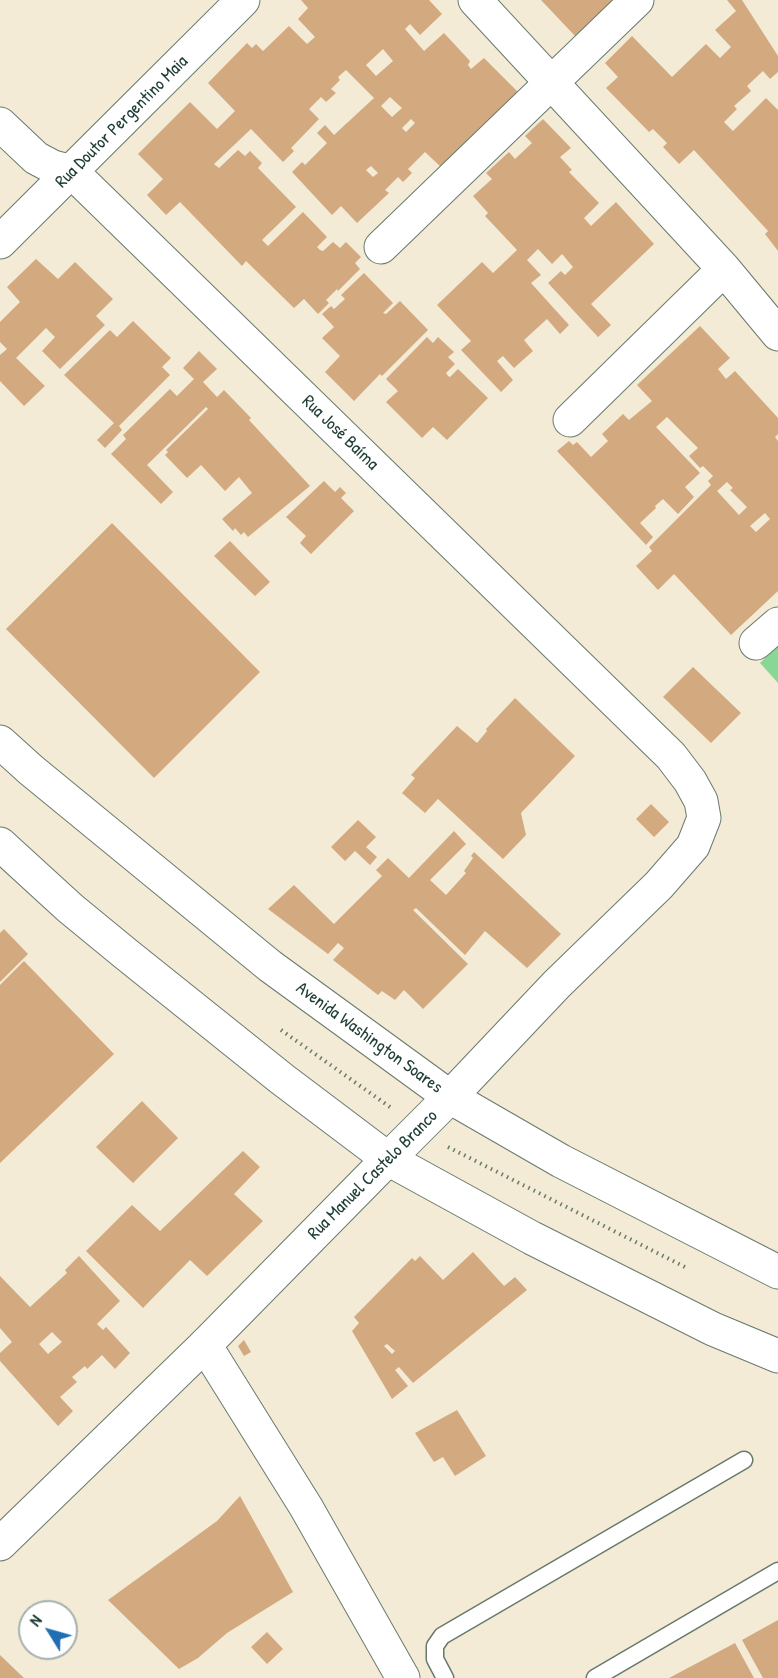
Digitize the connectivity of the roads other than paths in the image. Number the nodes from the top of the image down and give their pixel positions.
1 (243, 0) edge
2 (475, 0) edge
3 (637, 0) edge
4 (551, 82) junction
5 (0, 124) edge
6 (72, 172) junction
7 (0, 242) edge
8 (381, 247) dead end
9 (724, 269) junction
10 (778, 334) edge
11 (570, 420) dead end
12 (0, 742) edge
13 (671, 756) joint
14 (0, 844) edge
15 (450, 1097) junction
16 (388, 1159) junction
17 (778, 1272) edge
18 (205, 1345) junction
19 (778, 1356) edge
20 (744, 1460) dead end
21 (0, 1544) edge
22 (778, 1571) edge
23 (403, 1678) edge
24 (445, 1678) edge
25 (596, 1678) edge

1 - 6 main road, Rua Doutor Pergentino Maia
2 - 4 main road
3 - 4 main road
4 - 8 main road
4 - 9 main road
5 - 6 main road, Rua José Baíma
6 - 7 main road, Rua Doutor Pergentino Maia
6 - 13 main road, Rua José Baíma
9 - 10 main road
9 - 11 main road
12 - 15 main road, Avenida Washington Soares
13 - 15 main road, Rua Manuel Castelo Branco
14 - 16 main road
15 - 16 main road, Rua Manuel Castelo Branco
15 - 17 main road, Avenida Washington Soares
16 - 18 main road, Rua Manuel Castelo Branco
16 - 19 main road
18 - 21 main road, Rua Manuel Castelo Branco
18 - 23 main road
20 - 24 lane
22 - 25 lane

